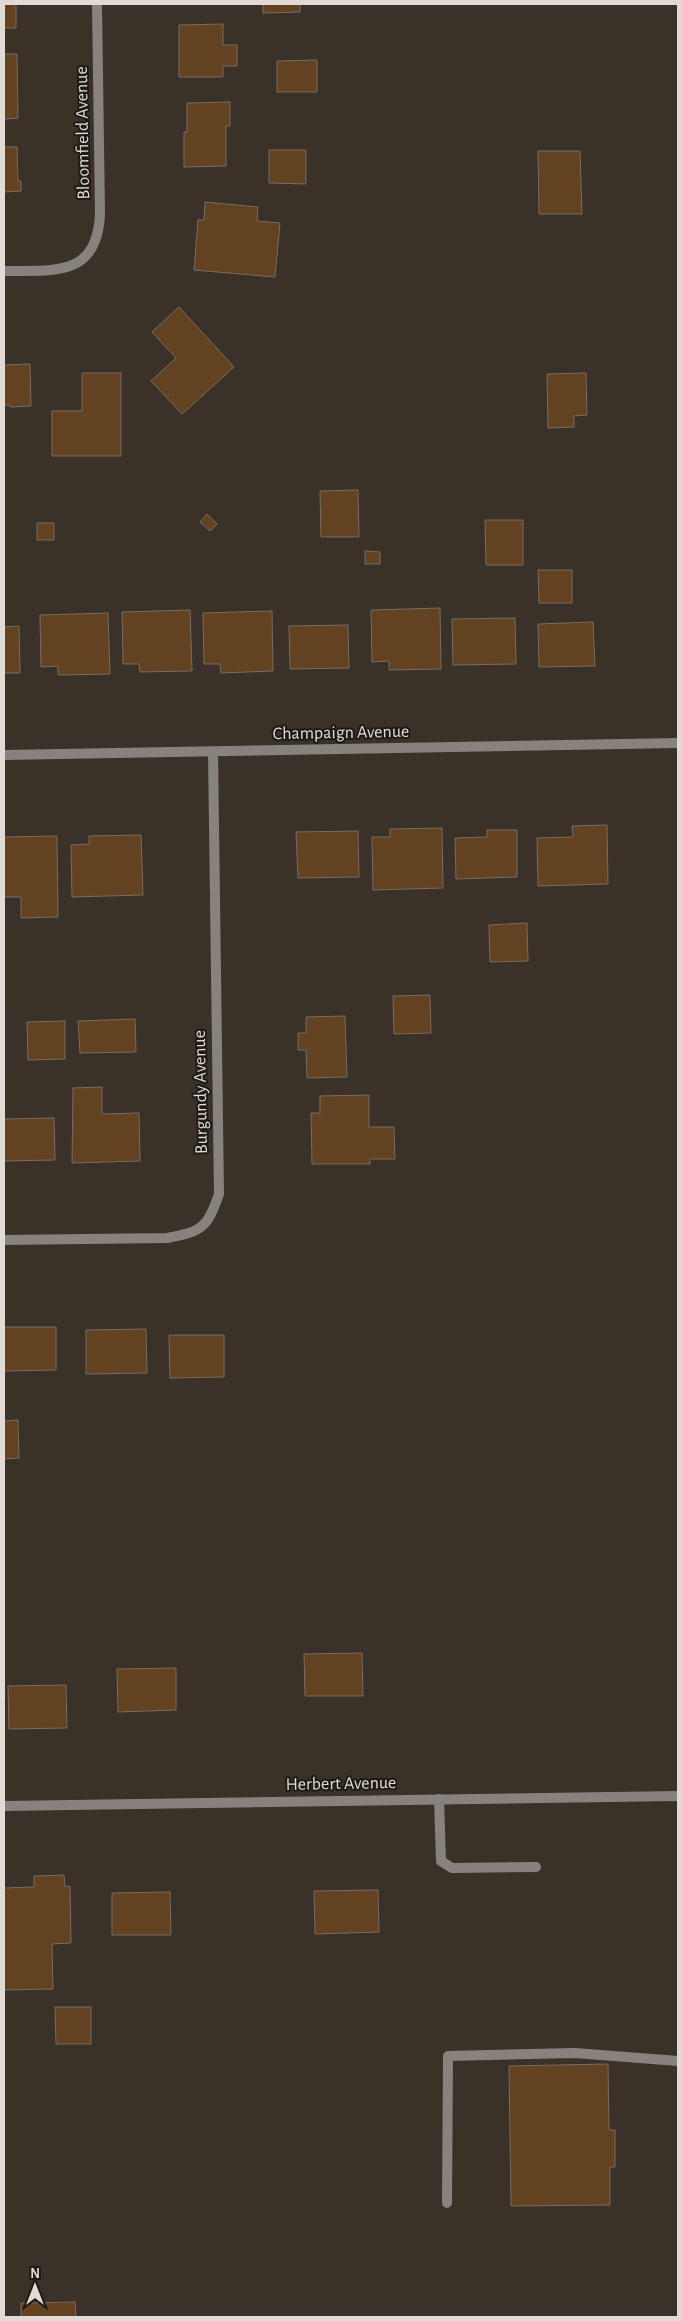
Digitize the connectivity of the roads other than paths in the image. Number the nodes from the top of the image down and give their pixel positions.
1 (97, 4) edge
2 (4, 271) edge
3 (678, 743) edge
4 (213, 752) junction
5 (4, 755) edge
6 (4, 1240) edge
7 (678, 1796) edge
8 (439, 1799) junction
9 (4, 1806) edge
10 (536, 1867) dead end
11 (678, 2061) edge
12 (447, 2204) dead end

1 - 2 street, Bloomfield Avenue
3 - 4 street, Champaign Avenue
4 - 5 street, Champaign Avenue
4 - 6 street, Burgundy Avenue
7 - 8 street, Herbert Avenue
8 - 9 street, Herbert Avenue
8 - 10 street
11 - 12 street

